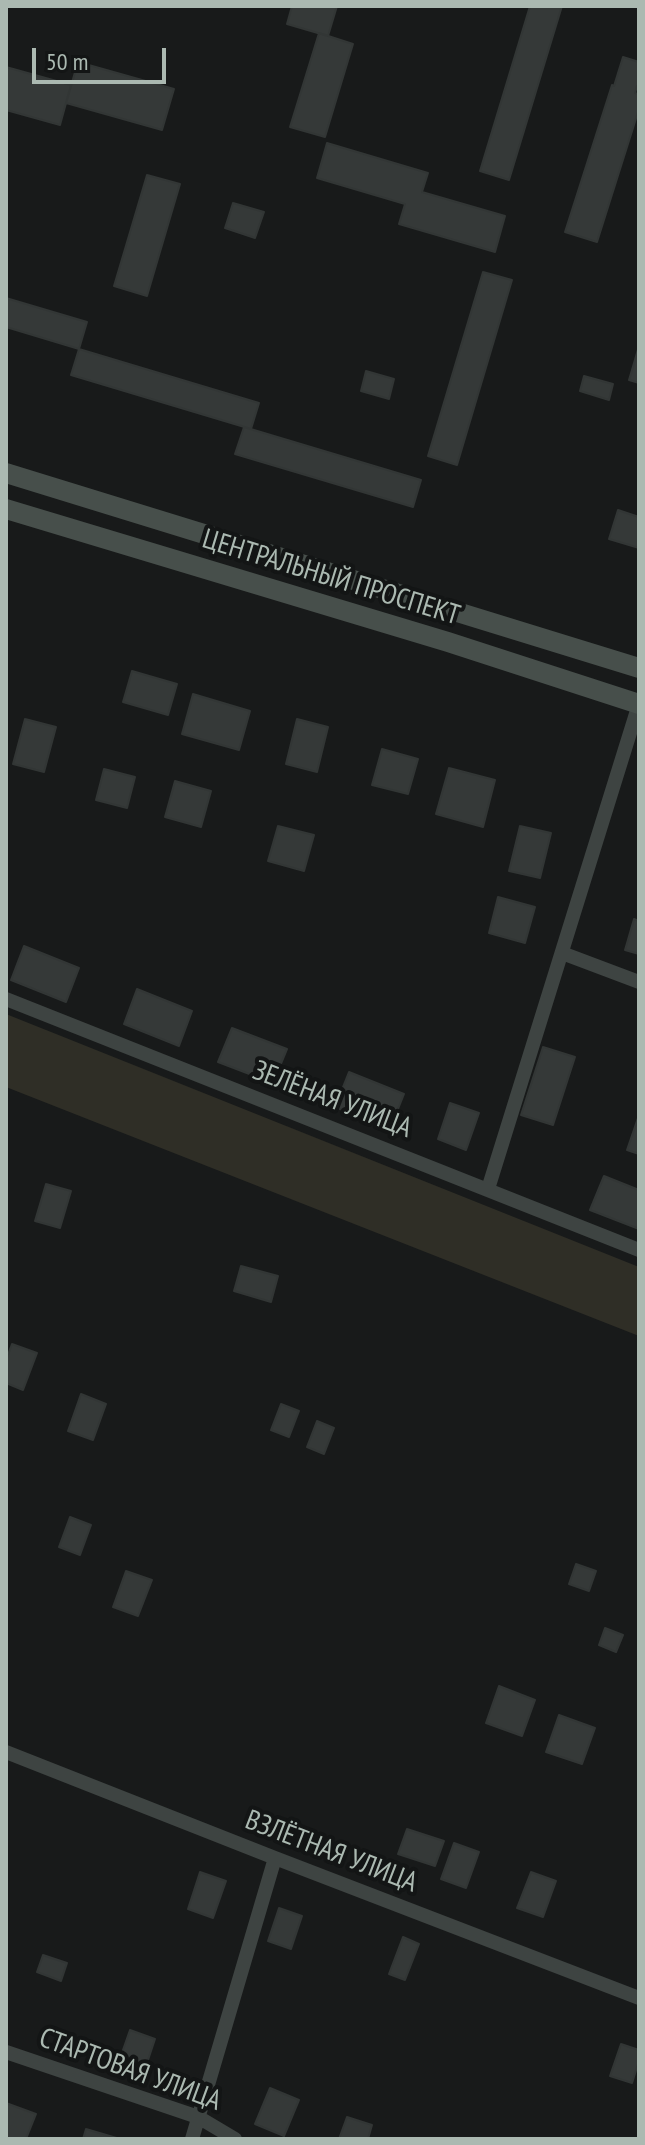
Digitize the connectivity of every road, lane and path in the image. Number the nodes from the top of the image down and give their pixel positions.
1 (6, 473) edge
2 (6, 509) edge
3 (639, 668) edge
4 (639, 704) edge
5 (562, 953) junction
6 (639, 982) edge
7 (6, 999) edge
8 (488, 1189) junction
9 (639, 1250) edge
10 (6, 1752) edge
11 (275, 1858) junction
12 (639, 1998) edge
13 (6, 2052) edge
14 (198, 2117) junction
15 (192, 2139) edge
16 (235, 2139) edge

1 - 3 street, ЦЕНТРАЛЬНЫЙ ПРОСПЕКТ
2 - 4 street, ЦЕНТРАЛЬНЫЙ ПРОСПЕКТ
4 - 5 street
5 - 6 street
5 - 8 street
7 - 8 street, ЗЕЛЁНАЯ УЛИЦА
8 - 9 street, ЗЕЛЁНАЯ УЛИЦА
10 - 11 street, ВЗЛЁТНАЯ УЛИЦА
11 - 12 street, ВЗЛЁТНАЯ УЛИЦА
11 - 14 street
13 - 14 street, СТАРТОВАЯ УЛИЦА
14 - 15 street
14 - 16 street, СТАРТОВАЯ УЛИЦА

